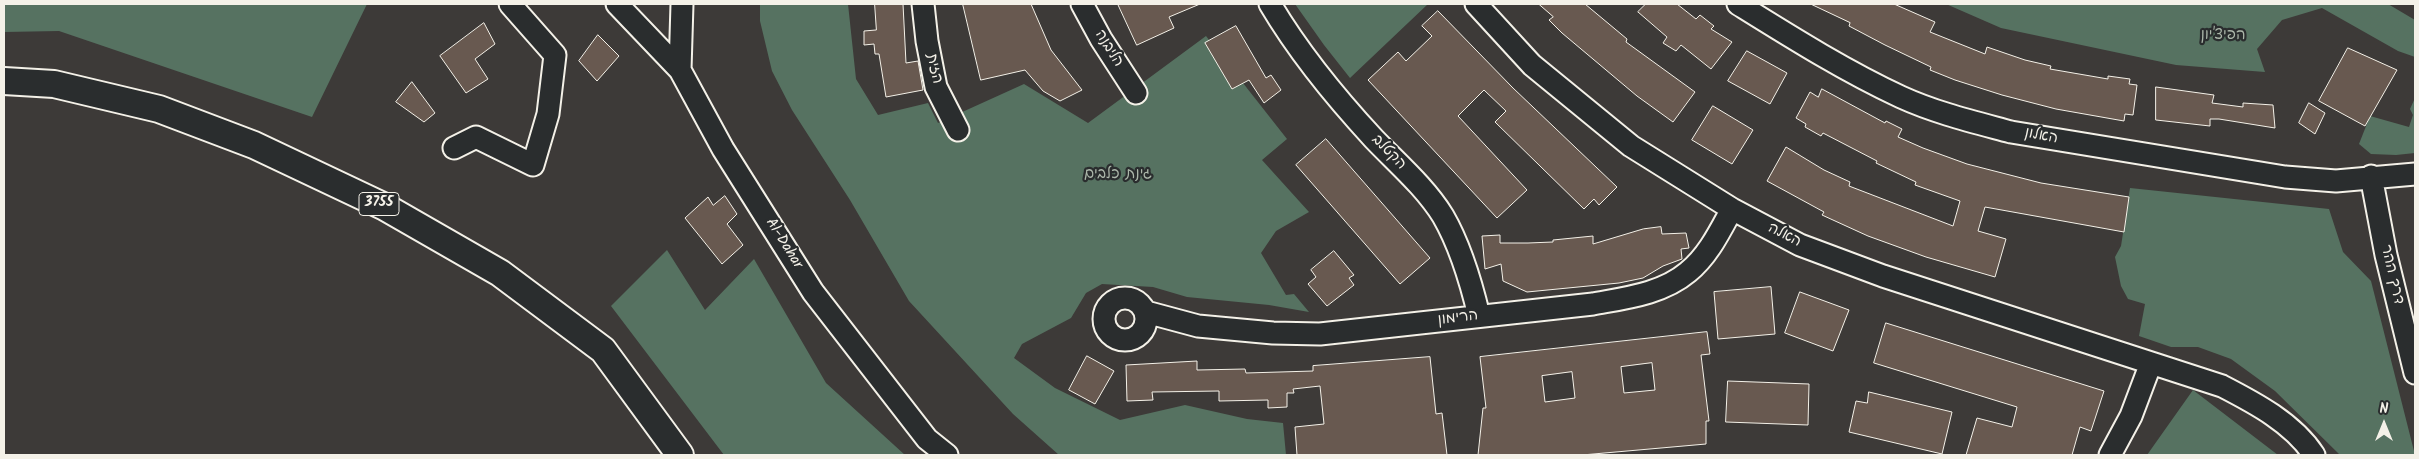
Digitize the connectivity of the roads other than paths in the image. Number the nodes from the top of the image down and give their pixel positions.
1 (510, 4) edge
2 (617, 4) edge
3 (682, 4) edge
4 (923, 4) edge
5 (1082, 4) edge
6 (1270, 4) edge
7 (1476, 4) edge
8 (1738, 4) edge
9 (680, 70) junction
10 (4, 81) edge
11 (1136, 93) dead end
12 (958, 130) dead end
13 (454, 148) dead end
14 (2415, 174) edge
15 (2371, 176) junction
16 (1732, 209) junction
17 (1146, 312) dead end
18 (1479, 316) junction
19 (2150, 362) junction
20 (2415, 373) edge
21 (680, 455) edge
22 (947, 455) edge
23 (2110, 455) edge
24 (2314, 455) edge

1 - 13 street
2 - 9 street, Al-Dahar
3 - 9 street
4 - 12 street, הזית
5 - 11 street, הליבנה
6 - 18 street, הקטלב
7 - 16 street, האלה
8 - 15 street, האלון
9 - 22 street, Al-Dahar
10 - 21 main road, 3755
14 - 15 street, האלון
15 - 20 street, דרך ההר
16 - 18 street, הרימון
16 - 19 street, האלה
17 - 18 street, הרימון
19 - 23 street
19 - 24 street, האלה

